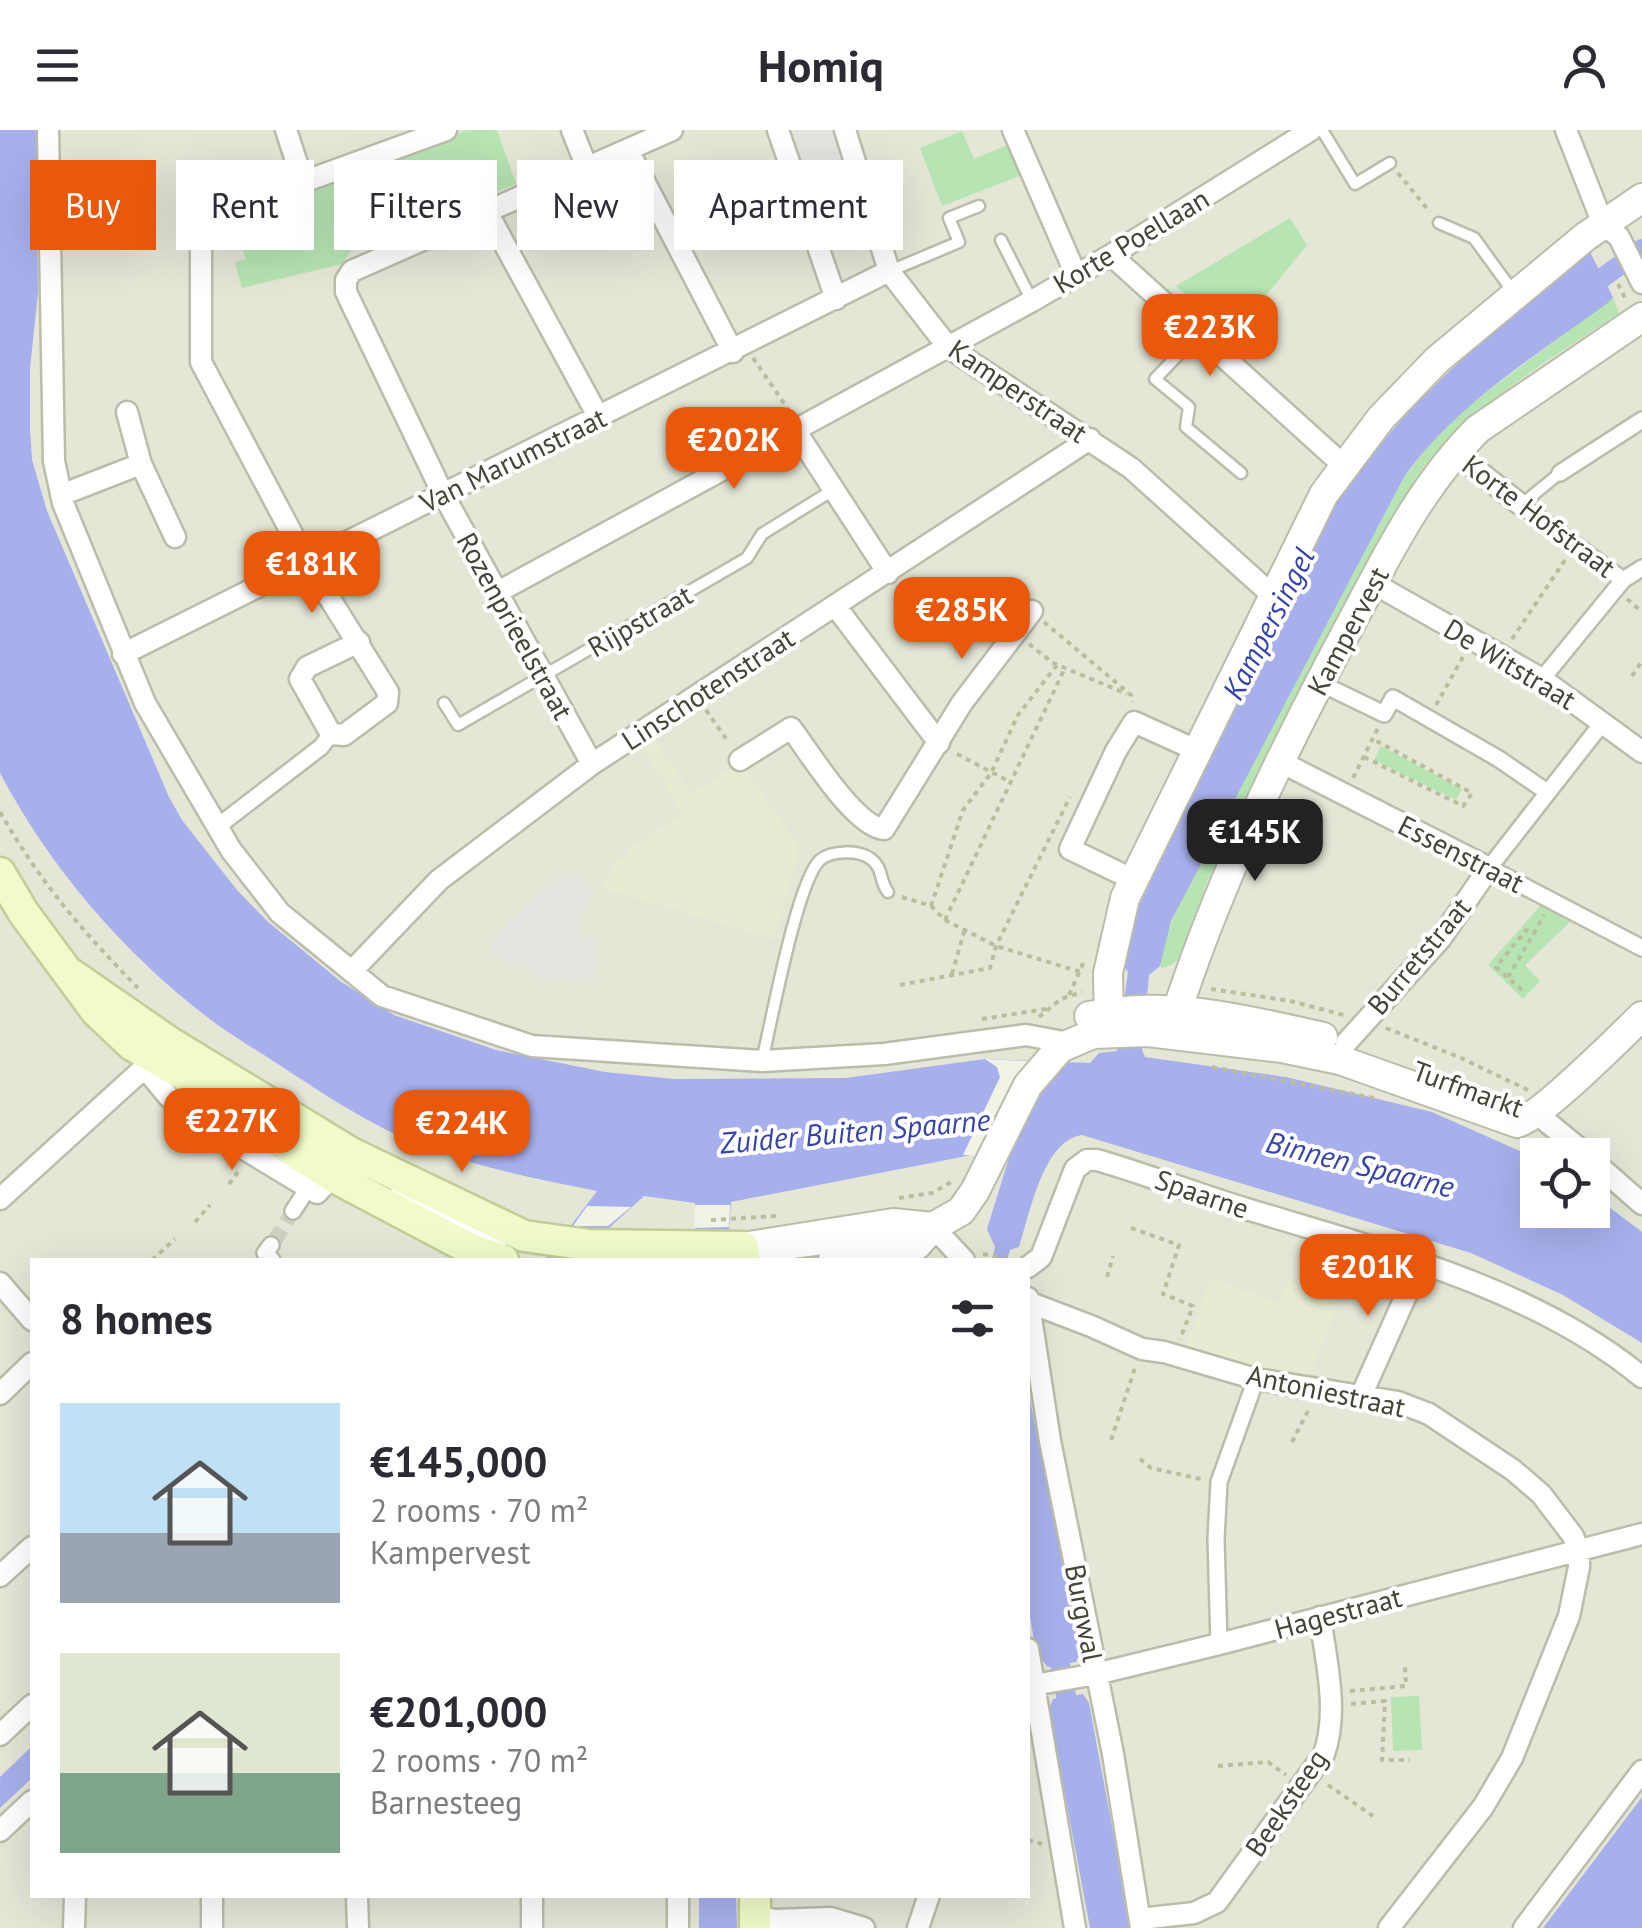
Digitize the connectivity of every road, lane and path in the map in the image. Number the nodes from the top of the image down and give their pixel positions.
1 (48, 130) edge
2 (286, 130) edge
3 (446, 130) edge
4 (572, 130) edge
5 (672, 130) edge
6 (778, 130) edge
7 (845, 130) edge
8 (1013, 130) edge
9 (1311, 130) edge
10 (1322, 130) edge
11 (1566, 130) edge
12 (629, 152) junction
13 (296, 160) edge
14 (584, 160) edge
15 (611, 160) edge
16 (1390, 163) joint
17 (314, 178) edge
18 (1642, 198) edge
19 (979, 206) dead end
20 (1439, 223) joint
21 (497, 230) edge
22 (1611, 231) junction
23 (1001, 240) dead end
24 (202, 250) edge
25 (402, 250) edge
26 (1111, 256) junction
27 (889, 271) junction
28 (1076, 275) junction
29 (1642, 282) edge
30 (1515, 294) junction
31 (836, 300) junction
32 (1032, 300) junction
33 (1642, 316) edge
34 (1198, 334) junction
35 (948, 348) junction
36 (739, 349) junction
37 (127, 412) dead end
38 (599, 418) junction
39 (1642, 420) edge
40 (798, 429) junction
41 (1090, 440) junction
42 (1454, 452) junction
43 (141, 464) junction
44 (1344, 465) junction
45 (1241, 472) dead end
46 (1560, 473) joint
47 (833, 490) junction
48 (443, 494) junction
49 (61, 495) junction
50 (1521, 505) junction
51 (176, 536) dead end
52 (1577, 544) junction
53 (307, 562) junction
54 (1642, 568) edge
55 (888, 573) junction
56 (1623, 580) junction
57 (1373, 583) junction
58 (496, 593) junction
59 (1272, 595) junction
60 (836, 608) junction
61 (1032, 611) joint
62 (1016, 632) junction
63 (1472, 640) junction
64 (359, 642) junction
65 (123, 654) junction
66 (1501, 656) junction
67 (1642, 662) edge
68 (1057, 664) junction
69 (1065, 668) junction
70 (1632, 676) dead end
71 (543, 678) junction
72 (1542, 679) junction
73 (1320, 683) junction
74 (1131, 695) junction
75 (698, 698) junction
76 (444, 703) dead end
77 (1384, 714) junction
78 (1429, 718) junction
79 (1134, 722) junction
80 (1603, 722) junction
81 (331, 734) junction
82 (1373, 739) junction
83 (939, 743) junction
84 (1196, 750) junction
85 (1642, 752) edge
86 (1364, 758) junction
87 (740, 760) joint
88 (1279, 762) junction
89 (592, 764) junction
90 (992, 773) junction
91 (1010, 782) junction
92 (1547, 792) junction
93 (1072, 795) dead end
94 (1344, 796) junction
95 (0, 812) edge
96 (218, 827) junction
97 (1490, 868) junction
98 (0, 873) edge
99 (1134, 880) junction
100 (888, 892) joint
101 (1550, 902) junction
102 (931, 906) junction
103 (945, 920) junction
104 (964, 932) junction
105 (1534, 932) junction
106 (996, 946) junction
107 (1642, 948) edge
108 (352, 970) junction
109 (1108, 972) junction
110 (952, 974) junction
111 (1508, 977) junction
112 (900, 985) dead end
113 (1522, 990) dead end
114 (144, 994) dead end
115 (1069, 995) dead end
116 (1642, 1016) edge
117 (1137, 1022) junction
118 (1346, 1043) junction
119 (1044, 1049) junction
120 (156, 1056) junction
121 (762, 1061) junction
122 (1212, 1067) dead end
123 (1384, 1101) dead end
124 (1536, 1113) junction
125 (1566, 1138) edge
126 (337, 1171) junction
127 (1610, 1176) edge
128 (385, 1188) dead end
129 (932, 1193) dead end
130 (907, 1197) dead end
131 (0, 1199) edge
132 (210, 1204) dead end
133 (1642, 1204) edge
134 (293, 1211) tunnel mouth
135 (195, 1222) dead end
136 (933, 1228) junction
137 (1131, 1228) dead end
138 (1182, 1237) dead end
139 (176, 1239) dead end
140 (1179, 1245) junction
141 (688, 1246) edge
142 (575, 1248) junction
143 (736, 1248) edge
144 (506, 1252) edge
145 (992, 1256) dead end
146 (1113, 1256) dead end
147 (154, 1258) edge
148 (644, 1258) edge
149 (845, 1258) edge
150 (962, 1258) edge
151 (1001, 1258) edge
152 (1030, 1259) edge
153 (1421, 1262) junction
154 (1107, 1278) dead end
155 (0, 1283) edge
156 (1030, 1301) edge
157 (1030, 1313) edge
158 (30, 1318) edge
159 (1142, 1350) junction
160 (1173, 1354) junction
161 (30, 1365) edge
162 (1642, 1377) edge
163 (1256, 1379) junction
164 (1318, 1391) junction
165 (0, 1394) edge
166 (1362, 1396) junction
167 (1111, 1440) dead end
168 (1292, 1442) dead end
169 (1140, 1458) dead end
170 (1219, 1482) junction
171 (1642, 1534) edge
172 (30, 1548) edge
173 (1580, 1551) junction
174 (0, 1576) edge
175 (1320, 1617) junction
176 (1220, 1644) junction
177 (1404, 1667) dead end
178 (1096, 1674) junction
179 (1031, 1686) edge
180 (1330, 1700) junction
181 (30, 1707) edge
182 (0, 1735) edge
183 (1410, 1760) dead end
184 (1218, 1766) dead end
185 (1642, 1771) edge
186 (1306, 1780) junction
187 (30, 1808) edge
188 (1373, 1816) dead end
189 (0, 1831) edge
190 (75, 1898) edge
191 (212, 1898) edge
192 (357, 1898) edge
193 (532, 1898) edge
194 (678, 1898) edge
195 (928, 1898) edge
196 (755, 1913) edge
197 (1141, 1924) edge
198 (74, 1928) edge
199 (212, 1928) edge
200 (358, 1928) edge
201 (532, 1928) edge
202 (678, 1928) edge
203 (864, 1928) edge
204 (918, 1928) edge
205 (1075, 1928) edge
206 (1388, 1928) edge
207 (1524, 1928) edge

1 - 49 street
2 - 13 street
3 - 17 street
4 - 14 street
5 - 12 street
6 - 31 street
7 - 27 street, Kamperstraat
8 - 28 street
9 - 26 street, Korte Poellaan
10 - 16 lane
11 - 22 street
12 - 15 street
12 - 36 street
16 - 20 path
18 - 22 street
19 - 27 lane, Van Marumstraat
20 - 30 lane
21 - 38 street
22 - 29 street
22 - 30 street
23 - 32 lane
24 - 53 street
25 - 48 street, Rozenprieelstraat
26 - 28 street, Korte Poellaan
26 - 34 street
27 - 31 street, Van Marumstraat
27 - 35 street, Kamperstraat
28 - 32 street, Korte Poellaan
30 - 44 street
31 - 36 street, Van Marumstraat
32 - 35 street, Korte Poellaan
33 - 42 street, Kampervest
34 - 44 street
34 - 45 lane
35 - 40 street, Korte Poellaan
35 - 41 street, Kamperstraat
36 - 38 street, Van Marumstraat
36 - 40 path
37 - 43 street
38 - 48 street, Van Marumstraat
39 - 46 street
40 - 47 street
40 - 58 street, Korte Poellaan
41 - 55 street, Linschotenstraat
41 - 59 street, Kamperstraat
42 - 50 street, Korte Hofstraat
42 - 57 street, Kampervest
43 - 49 street
43 - 51 street
44 - 59 street
46 - 50 lane
47 - 55 street
47 - 71 lane, Rijpstraat
48 - 53 street, Van Marumstraat
48 - 58 street, Rozenprieelstraat
49 - 65 street
50 - 52 street, Korte Hofstraat
52 - 56 street, Korte Hofstraat
52 - 66 path
53 - 64 street
53 - 65 street, Van Marumstraat
54 - 56 street
55 - 60 street, Linschotenstraat
56 - 72 street
57 - 63 street, De Witstraat
57 - 73 street, Kampervest
58 - 71 street, Rozenprieelstraat
59 - 84 street
60 - 75 street, Linschotenstraat
60 - 83 street
61 - 62 street
61 - 74 path
62 - 68 path
62 - 83 street
63 - 66 street, De Witstraat
63 - 78 path
64 - 81 street
64 - 81 street
65 - 96 street
66 - 72 street, De Witstraat
67 - 70 path
68 - 69 path
68 - 90 path
69 - 74 path
69 - 91 path
71 - 76 lane, Rijpstraat
71 - 89 street, Rozenprieelstraat
72 - 80 street, De Witstraat
73 - 77 street
73 - 88 street, Kampervest
74 - 79 path
75 - 87 path
75 - 89 street, Linschotenstraat
77 - 78 street
77 - 82 path
78 - 92 street
79 - 84 street
79 - 99 street
80 - 85 street, De Witstraat
80 - 92 street
81 - 96 street
82 - 86 path
82 - 86 path
83 - 87 street
83 - 90 path
84 - 99 street
86 - 94 path
88 - 94 street, Essenstraat
88 - 117 street, Kampervest
89 - 108 street, Linschotenstraat
90 - 91 path
90 - 102 path
91 - 103 path
92 - 97 street
93 - 106 path
94 - 97 street, Essenstraat
95 - 114 path
96 - 108 street
97 - 101 street, Essenstraat
97 - 118 street, Burretstraat
98 - 120 main road
99 - 109 street
100 - 102 path
100 - 121 lane
101 - 105 path
101 - 107 street, Essenstraat
102 - 103 path
103 - 104 path
104 - 106 path
104 - 110 path
105 - 111 path
105 - 111 path
106 - 109 path
106 - 110 path
108 - 121 street
109 - 117 street
110 - 112 path
111 - 113 path
115 - 119 path
116 - 124 street
117 - 118 street, Turfmarkt
117 - 119 street, Turfmarkt
117 - 124 street, Turfmarkt
118 - 124 street, Turfmarkt
119 - 121 street
119 - 136 street
120 - 126 main road
120 - 126 main road
120 - 126 street
120 - 131 street
122 - 123 path
124 - 125 street
126 - 134 street
126 - 142 main road
126 - 144 main road
127 - 133 street
128 - 144 lane
129 - 130 path
132 - 135 path
136 - 143 street
136 - 149 street
136 - 150 street
137 - 140 path
138 - 140 path
139 - 147 path
140 - 160 path
141 - 142 main road
141 - 143 main road
141 - 143 path
142 - 148 lane
145 - 151 path
146 - 154 path
152 - 153 street, Spaarne
153 - 162 street, Spaarne
153 - 166 street
155 - 158 street
156 - 159 street, Antoniestraat
157 - 178 street, Burgwal
159 - 160 street, Antoniestraat
159 - 167 path
160 - 163 street, Antoniestraat
161 - 165 street
163 - 164 street, Antoniestraat
163 - 170 street
164 - 166 street, Antoniestraat
164 - 168 path
166 - 173 street, Antoniestraat
169 - 170 path
170 - 176 street
171 - 173 street, Hagestraat
172 - 174 street
173 - 175 street, Hagestraat
173 - 206 street
175 - 176 street, Hagestraat
175 - 180 street, Beeksteeg
176 - 178 street, Hagestraat
177 - 180 path
178 - 179 street, Hagestraat
178 - 197 street, Burgwal
179 - 205 street
180 - 183 path
180 - 186 street, Beeksteeg
181 - 182 street
184 - 186 path
185 - 207 street
186 - 188 path
186 - 197 street, Beeksteeg
187 - 189 street
190 - 198 street
191 - 199 street
192 - 200 street
193 - 201 street
194 - 202 street
195 - 204 street
196 - 203 street

